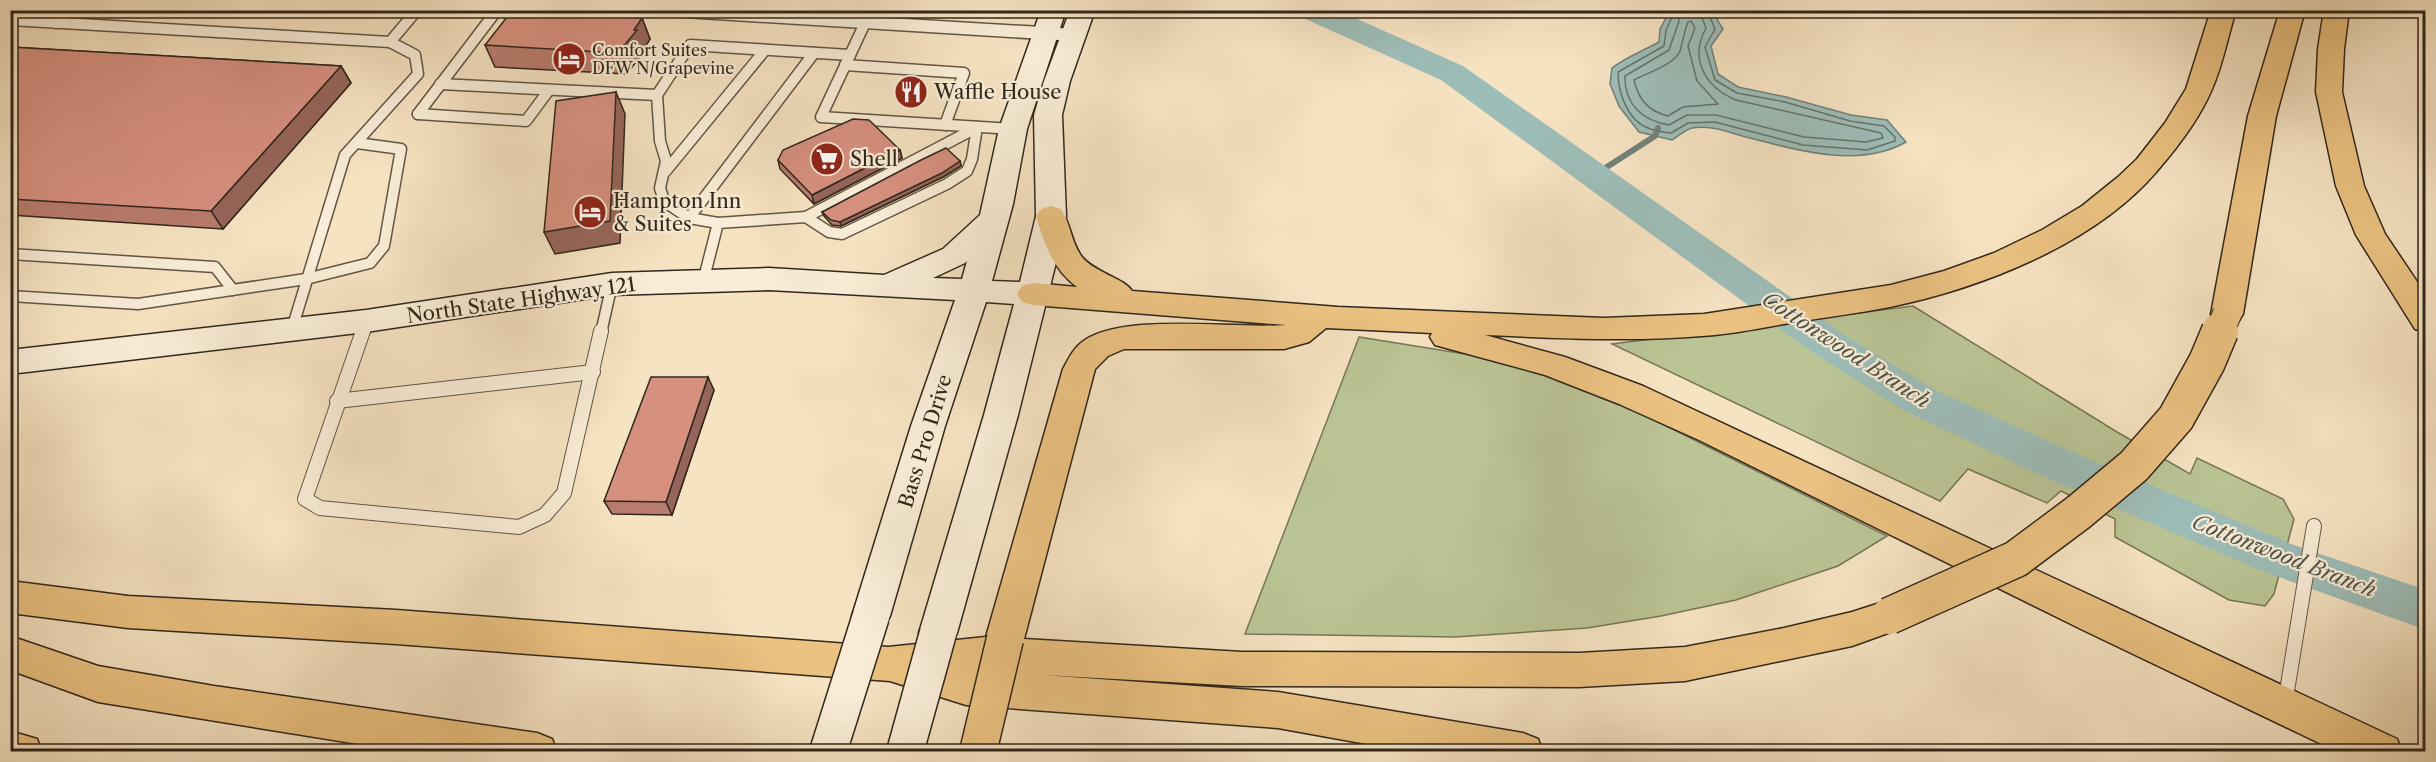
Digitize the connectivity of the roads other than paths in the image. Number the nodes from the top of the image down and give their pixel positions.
1 (71, 10) edge
2 (417, 10) edge
3 (497, 10) edge
4 (652, 10) edge
5 (2224, 10) edge
6 (2293, 10) edge
7 (2337, 10) edge
8 (713, 12) edge
9 (10, 21) edge
10 (1050, 22) edge
11 (56, 23) junction
12 (865, 23) junction
13 (1079, 23) edge
14 (390, 42) junction
15 (765, 50) junction
16 (814, 53) junction
17 (850, 55) junction
18 (845, 65) junction
19 (440, 84) junction
20 (549, 90) junction
21 (657, 95) junction
22 (945, 125) junction
23 (977, 127) junction
24 (1013, 129) junction
25 (357, 143) junction
26 (662, 175) junction
27 (1051, 216) junction
28 (806, 217) junction
29 (689, 218) junction
30 (993, 220) junction
31 (718, 223) junction
32 (10, 254) edge
33 (306, 279) junction
34 (703, 282) junction
35 (612, 284) junction
36 (884, 286) junction
37 (232, 290) junction
38 (974, 291) junction
39 (1033, 294) junction
40 (10, 296) edge
41 (1144, 302) junction
42 (1329, 317) junction
43 (366, 321) junction
44 (2426, 321) edge
45 (292, 330) junction
46 (10, 362) edge
47 (593, 372) junction
48 (337, 401) junction
49 (2314, 526) dead end
50 (10, 597) edge
51 (10, 653) edge
52 (888, 664) junction
53 (2284, 707) junction
54 (10, 750) edge
55 (22, 752) edge
56 (537, 752) edge
57 (828, 752) edge
58 (905, 752) edge
59 (978, 752) edge
60 (1523, 752) edge
61 (2382, 752) edge

1 - 11 lane
2 - 14 lane
3 - 19 lane
4 - 8 street
5 - 42 highway
6 - 52 highway, bridge
7 - 44 highway
8 - 12 street
9 - 11 lane
10 - 12 street
10 - 13 street
10 - 24 main road, Bass Pro Drive
11 - 14 lane
12 - 17 lane
13 - 27 main road
14 - 25 lane
15 - 16 lane
15 - 21 lane
15 - 26 lane
16 - 17 lane
16 - 29 lane
17 - 18 lane
18 - 22 lane
18 - 22 lane
19 - 20 lane
19 - 20 lane
20 - 21 lane
21 - 26 lane
22 - 23 lane
23 - 24 lane
23 - 28 lane
23 - 28 lane
24 - 30 main road, Bass Pro Drive
25 - 33 lane
25 - 33 lane
26 - 29 lane
27 - 39 main road
27 - 41 highway
28 - 31 lane
29 - 31 lane
30 - 36 main road
30 - 38 main road, Bass Pro Drive
31 - 34 lane
32 - 37 lane
33 - 37 lane
33 - 45 lane
34 - 35 main road, North State Highway 121
34 - 36 main road, North State Highway 121
35 - 43 main road, North State Highway 121
35 - 47 lane
36 - 38 main road, North State Highway 121
37 - 40 lane
38 - 39 main road, North State Highway 121
38 - 57 main road, Bass Pro Drive, bridge
39 - 41 highway
39 - 58 main road, bridge
41 - 42 highway
42 - 53 highway
42 - 59 highway, bridge
43 - 45 main road, North State Highway 121
43 - 48 lane
45 - 46 main road, North State Highway 121
47 - 48 lane
47 - 48 lane
49 - 53 lane
50 - 52 highway
51 - 56 highway
52 - 60 highway
53 - 61 highway
54 - 55 highway

